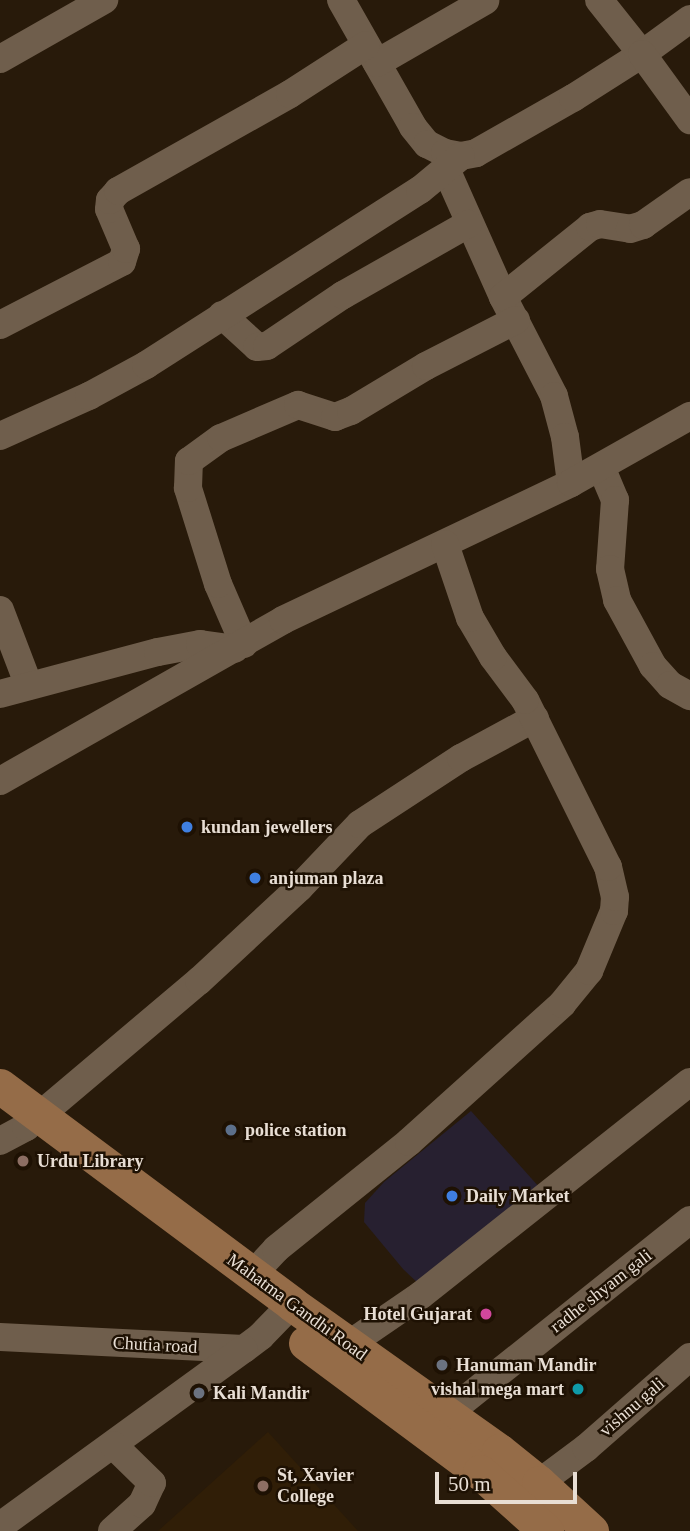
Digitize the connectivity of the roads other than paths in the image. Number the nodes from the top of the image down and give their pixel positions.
1 (104, 0) edge
2 (341, 0) edge
3 (599, 0) edge
4 (485, 1) edge
5 (690, 19) edge
6 (3, 50) edge
7 (371, 54) junction
8 (642, 54) junction
9 (690, 120) edge
10 (454, 163) junction
11 (690, 192) edge
12 (468, 224) junction
13 (509, 309) junction
14 (222, 315) junction
15 (0, 325) edge
16 (690, 416) edge
17 (0, 436) edge
18 (601, 467) junction
19 (571, 483) junction
20 (445, 544) junction
21 (0, 610) edge
22 (239, 647) junction
23 (29, 686) junction
24 (687, 689) edge
25 (0, 694) edge
26 (535, 718) junction
27 (0, 782) edge
28 (690, 1082) edge
29 (0, 1086) edge
30 (16, 1122) edge
31 (690, 1220) edge
32 (252, 1275) junction
33 (284, 1313) junction
34 (0, 1337) edge
35 (348, 1345) junction
36 (244, 1349) junction
37 (690, 1357) edge
38 (447, 1414) junction
39 (113, 1445) junction
40 (539, 1483) junction
41 (2, 1516) edge
42 (112, 1531) edge
43 (546, 1531) edge
44 (591, 1531) edge

1 - 6 street
2 - 7 street
3 - 8 street
4 - 7 street
5 - 8 street
7 - 10 street
7 - 15 street
8 - 9 street
8 - 10 street
10 - 12 street
10 - 14 street
11 - 13 street
12 - 13 street
12 - 14 street
13 - 19 street
13 - 22 street
14 - 17 street
16 - 18 street
18 - 19 street
18 - 24 street
19 - 20 street
20 - 22 street
20 - 26 street
21 - 23 street
22 - 23 street
22 - 27 street
23 - 25 street
26 - 30 street
26 - 32 street
28 - 35 street
29 - 30 main road, Mahatma Gandhi Road
30 - 32 main road, Mahatma Gandhi Road
30 - 33 main road, Mahatma Gandhi Road
31 - 38 street, radhe shyam gali
32 - 33 main road, Mahatma Gandhi Road
33 - 35 main road, Mahatma Gandhi Road
33 - 36 street
33 - 43 main road, Mahatma Gandhi Road
34 - 36 street, Chutia road
35 - 38 main road, Mahatma Gandhi Road
36 - 39 street
37 - 40 street, vishnu gali
38 - 40 main road, Mahatma Gandhi Road
39 - 41 street
39 - 42 street
40 - 44 main road, Mahatma Gandhi Road

